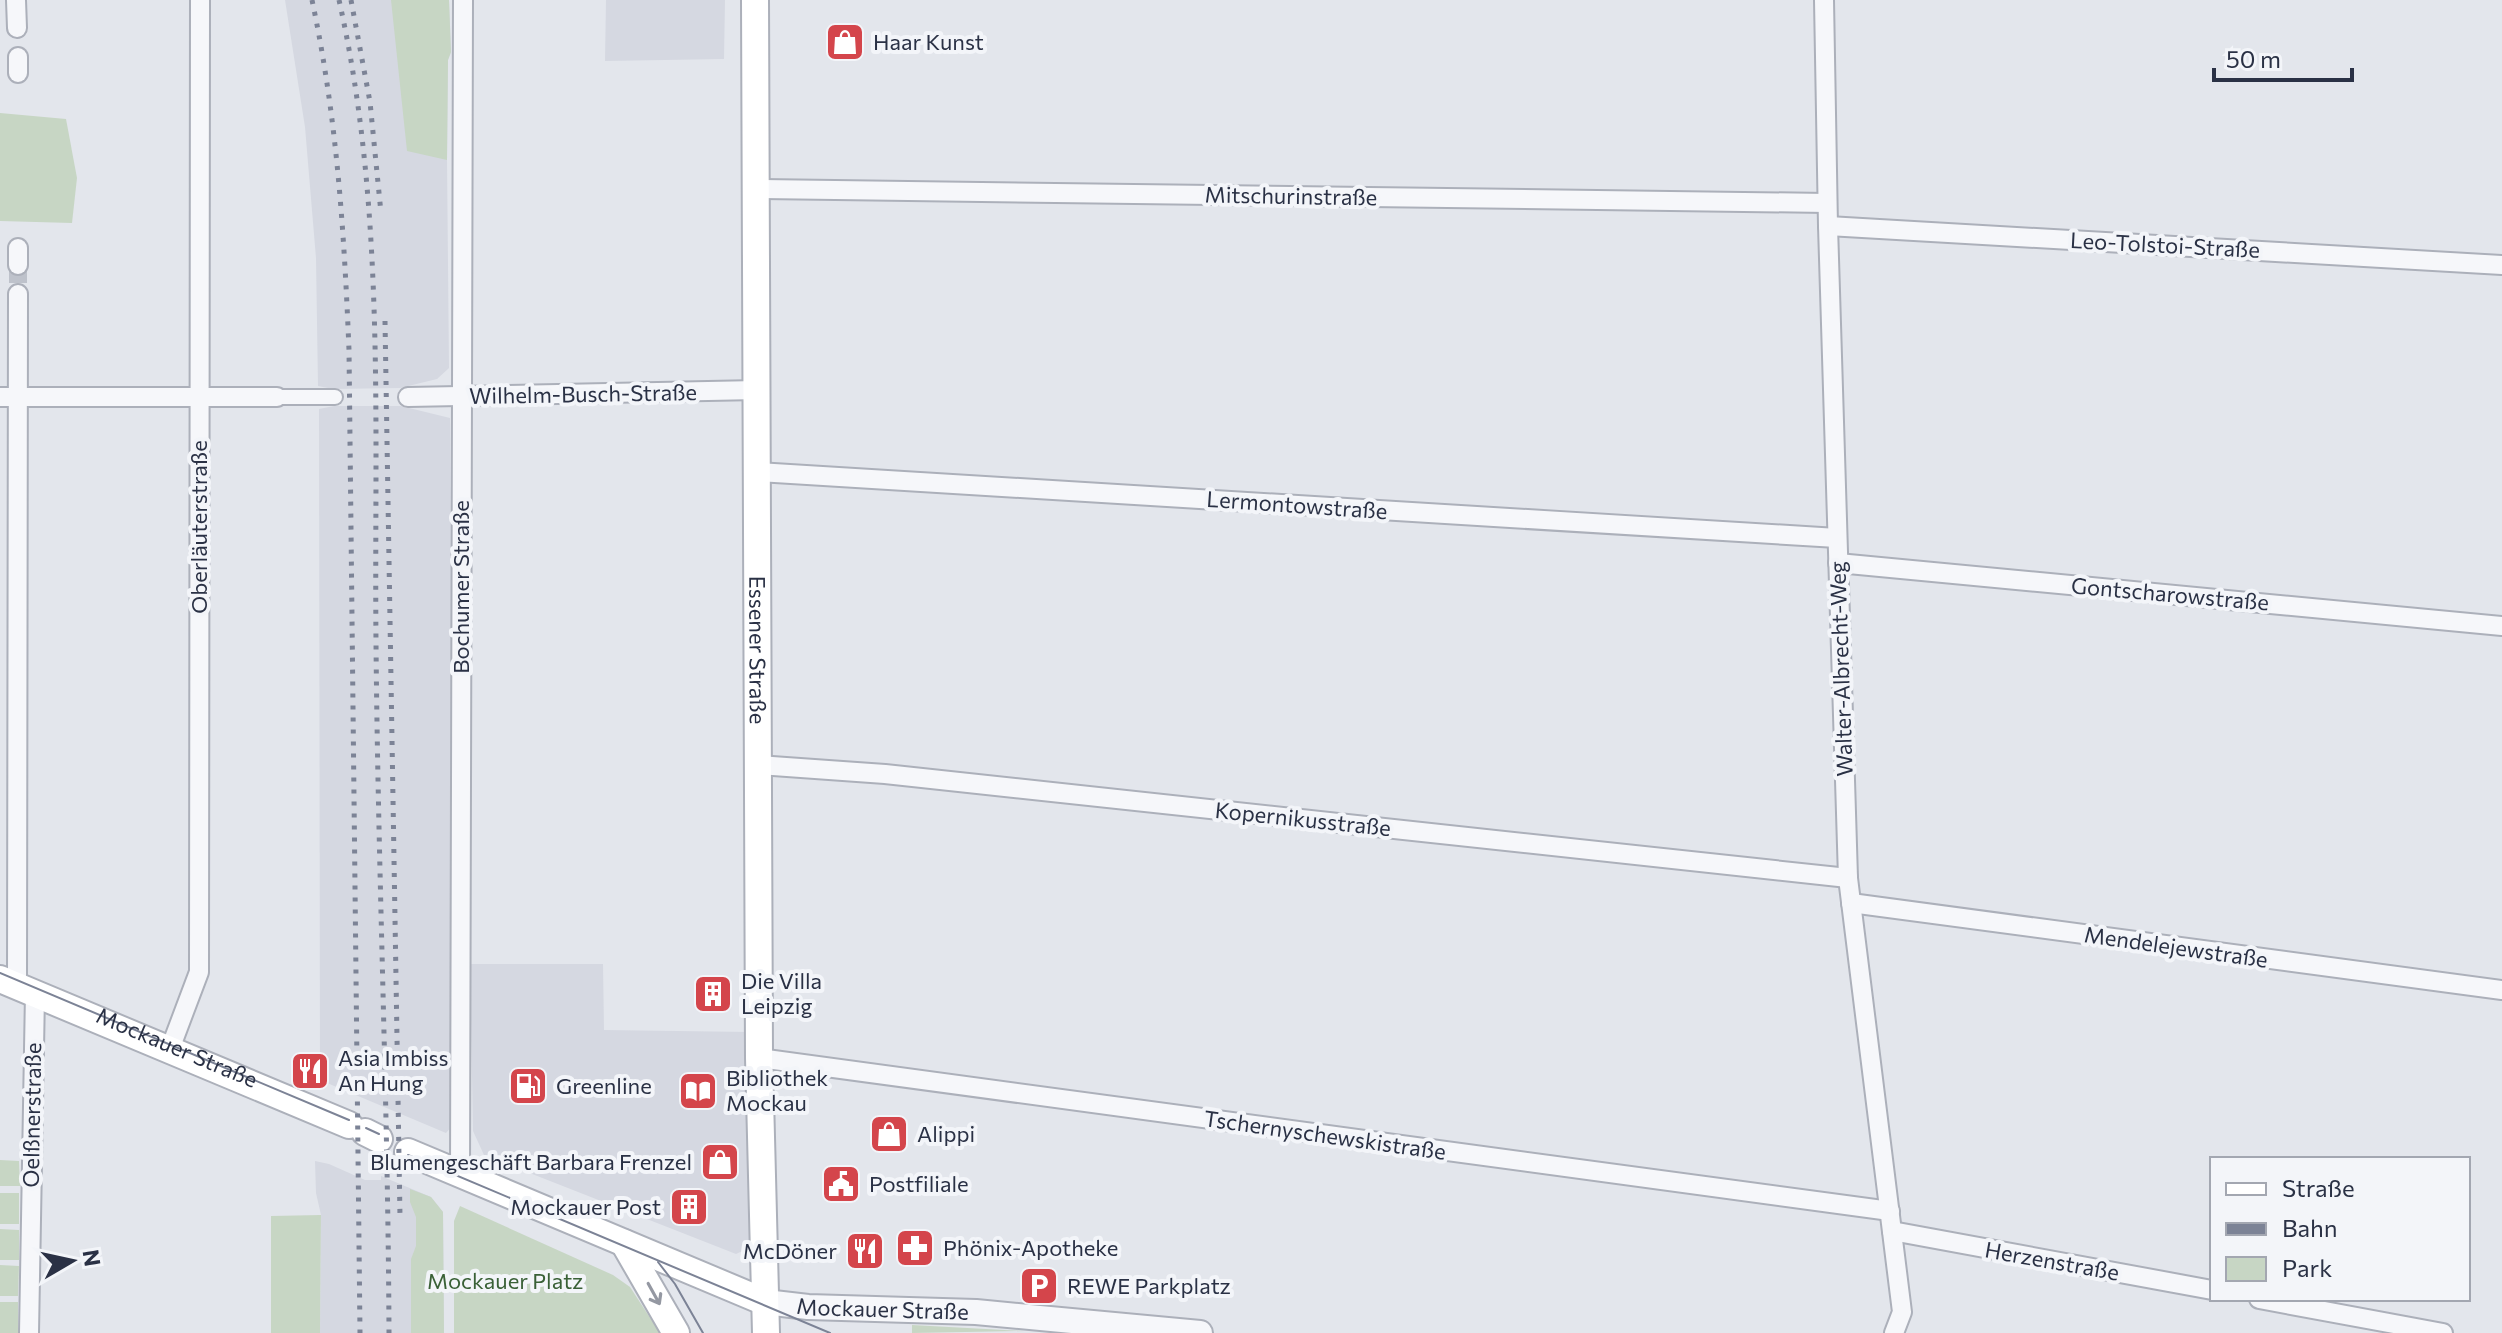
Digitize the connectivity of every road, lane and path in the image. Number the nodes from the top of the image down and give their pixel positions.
1 (16, 0) edge
2 (200, 0) edge
3 (463, 0) edge
4 (755, 0) edge
5 (1824, 0) edge
6 (17, 28) dead end
7 (755, 189) junction
8 (1827, 203) junction
9 (1828, 226) junction
10 (2502, 265) edge
11 (18, 294) tunnel mouth
12 (758, 390) junction
13 (461, 396) junction
14 (0, 397) edge
15 (19, 397) junction
16 (277, 397) joint
17 (335, 397) dead end
18 (408, 397) dead end
19 (199, 398) junction
20 (758, 472) junction
21 (1837, 538) junction
22 (1838, 563) junction
23 (2502, 626) edge
24 (758, 765) junction
25 (1848, 878) junction
26 (1851, 903) junction
27 (17, 986) edge
28 (2502, 990) edge
29 (170, 1049) junction
30 (759, 1058) junction
31 (365, 1132) dead end
32 (408, 1152) dead end
33 (460, 1175) junction
34 (1890, 1211) junction
35 (1892, 1231) junction
36 (629, 1249) junction
37 (2210, 1290) edge
38 (2270, 1301) edge
39 (765, 1302) junction
40 (29, 1333) edge
41 (676, 1333) edge
42 (766, 1333) edge
43 (1200, 1333) edge
44 (1894, 1333) edge
45 (2443, 1333) edge

1 - 6 street
2 - 19 street, Oberläuterstraße
3 - 13 street, Bochumer Straße
4 - 7 main road, Essener Straße
5 - 8 street, Walter-Albrecht-Weg
7 - 8 street, Mitschurinstraße
7 - 12 main road, Essener Straße
8 - 9 street, Walter-Albrecht-Weg
9 - 10 street, Leo-Tolstoi-Straße
9 - 21 street, Walter-Albrecht-Weg
11 - 15 street, Oelßnerstraße
12 - 13 street, Wilhelm-Busch-Straße
12 - 20 main road, Essener Straße
13 - 18 street, Wilhelm-Busch-Straße
13 - 33 street, Bochumer Straße
14 - 15 street
15 - 19 street
15 - 27 street, Oelßnerstraße
16 - 17 street
16 - 19 street
19 - 29 street, Oberläuterstraße
20 - 21 street, Lermontowstraße
20 - 24 main road, Essener Straße
21 - 22 street, Walter-Albrecht-Weg
22 - 23 street, Gontscharowstraße
22 - 25 street, Walter-Albrecht-Weg
24 - 25 street, Kopernikusstraße
24 - 30 main road, Essener Straße
25 - 26 street, Walter-Albrecht-Weg
26 - 28 street, Mendelejewstraße
26 - 34 street, Walter-Albrecht-Weg
27 - 29 main road, Mockauer Straße
27 - 40 street, Oelßnerstraße
29 - 31 main road, Mockauer Straße
30 - 34 street, Tschernyschewskistraße
30 - 39 main road, Essener Straße
32 - 33 main road, Mockauer Straße
33 - 36 main road, Mockauer Straße
34 - 35 street, Walter-Albrecht-Weg
35 - 37 street, Herzenstraße
35 - 44 street, Walter-Albrecht-Weg
36 - 39 main road, Mockauer Straße
36 -> 41 main road
38 - 45 street
39 - 42 main road, Essener Straße
39 - 43 street, Mockauer Straße

